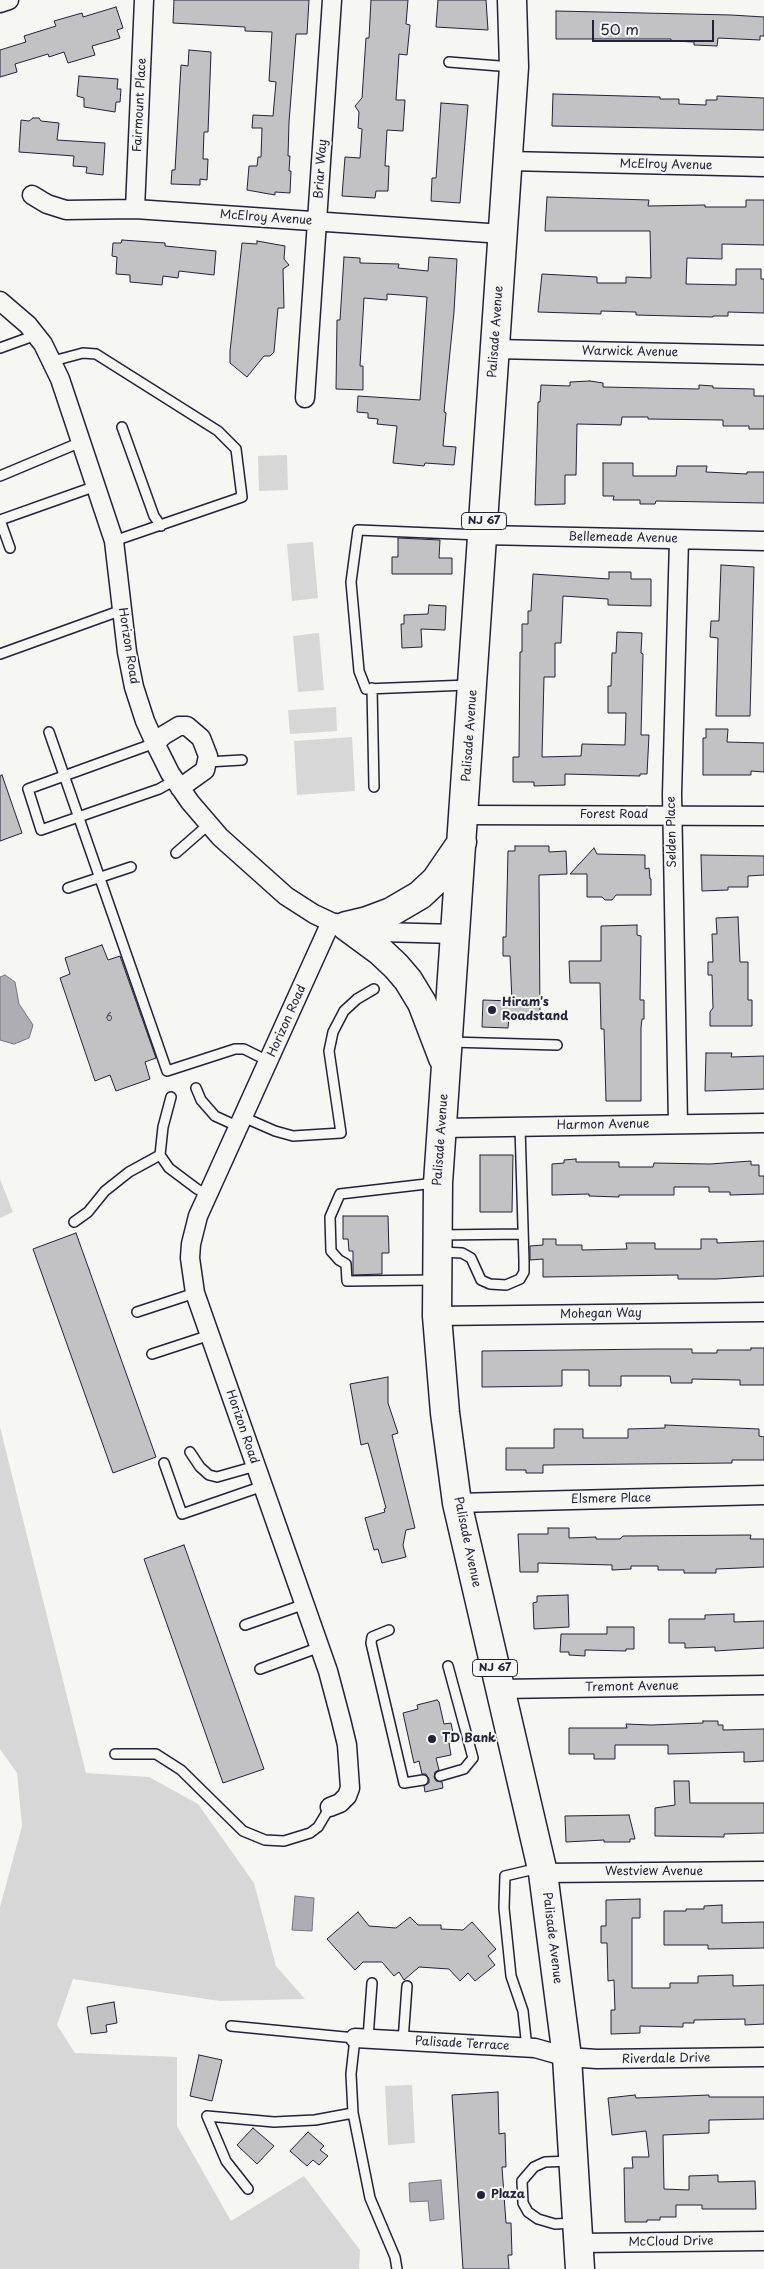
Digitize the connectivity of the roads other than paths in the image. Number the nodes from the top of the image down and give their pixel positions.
1 (9, 0) edge
2 (144, 0) edge
3 (332, 0) edge
4 (512, 0) edge
5 (0, 3) edge
6 (449, 62) dead end
7 (514, 67) junction
8 (508, 161) junction
9 (764, 167) edge
10 (32, 195) dead end
11 (135, 209) junction
12 (318, 221) junction
13 (503, 234) junction
14 (0, 301) edge
15 (36, 335) junction
16 (0, 348) edge
17 (495, 349) junction
18 (764, 355) edge
19 (53, 361) junction
20 (305, 398) dead end
21 (122, 427) dead end
22 (81, 442) junction
23 (0, 476) edge
24 (96, 486) junction
25 (0, 520) edge
26 (161, 526) junction
27 (483, 535) junction
28 (679, 540) junction
29 (114, 541) junction
30 (764, 541) edge
31 (10, 548) dead end
32 (122, 610) junction
33 (0, 654) edge
34 (473, 685) junction
35 (372, 688) junction
36 (49, 732) dead end
37 (155, 743) junction
38 (242, 760) dead end
39 (207, 762) junction
40 (64, 776) junction
41 (178, 784) junction
42 (374, 787) dead end
43 (672, 815) junction
44 (764, 816) edge
45 (78, 817) junction
46 (208, 825) junction
47 (464, 828) junction
48 (176, 853) dead end
49 (131, 867) dead end
50 (99, 877) junction
51 (68, 888) dead end
52 (339, 924) junction
53 (456, 934) junction
54 (374, 989) dead end
55 (557, 1045) dead end
56 (446, 1054) junction
57 (268, 1061) junction
58 (196, 1088) dead end
59 (170, 1097) dead end
60 (241, 1122) junction
61 (764, 1123) edge
62 (678, 1124) junction
63 (520, 1127) junction
64 (442, 1128) junction
65 (160, 1155) junction
66 (438, 1183) junction
67 (207, 1194) junction
68 (74, 1222) dead end
69 (523, 1234) junction
70 (436, 1243) junction
71 (436, 1280) junction
72 (196, 1293) junction
73 (137, 1312) dead end
74 (764, 1312) edge
75 (437, 1316) junction
76 (210, 1335) junction
77 (152, 1354) dead end
78 (190, 1452) dead end
79 (164, 1463) dead end
80 (256, 1466) junction
81 (263, 1486) junction
82 (764, 1495) edge
83 (457, 1503) junction
84 (305, 1604) junction
85 (245, 1625) dead end
86 (389, 1630) dead end
87 (320, 1647) junction
88 (448, 1666) dead end
89 (260, 1669) dead end
90 (764, 1685) edge
91 (500, 1689) junction
92 (115, 1754) dead end
93 (440, 1776) dead end
94 (423, 1780) dead end
95 (330, 1807) joint
96 (543, 1870) junction
97 (764, 1871) edge
98 (372, 1983) dead end
99 (407, 1986) dead end
100 (231, 2026) dead end
101 (362, 2038) junction
102 (403, 2041) junction
103 (527, 2048) junction
104 (567, 2057) junction
105 (764, 2057) edge
106 (353, 2113) junction
107 (573, 2160) junction
108 (248, 2189) dead end
109 (764, 2241) edge
110 (579, 2245) edge
111 (397, 2269) edge

1 - 5 street
2 - 11 street, Fairmount Place
3 - 12 street, Briar Way
4 - 7 main road, Palisade Avenue / NJ 67
6 - 7 lane
7 - 8 main road, Palisade Avenue / NJ 67
8 - 9 street, McElroy Avenue
8 - 13 main road, Palisade Avenue / NJ 67
10 - 11 street, McElroy Avenue
11 - 12 street, McElroy Avenue
12 - 13 street, McElroy Avenue
12 - 20 street, Briar Way
13 - 17 main road, Palisade Avenue / NJ 67
14 - 15 street, Horizon Road
15 - 16 lane
15 - 19 street, Horizon Road
17 - 18 street, Warwick Avenue
17 - 27 main road, Palisade Avenue / NJ 67
19 - 22 street, Horizon Road
19 - 26 lane
21 - 26 lane
22 - 23 lane
22 - 24 street, Horizon Road
24 - 25 lane
24 - 29 street, Horizon Road
25 - 31 lane
26 - 29 lane
27 - 28 street, Bellemeade Avenue
27 - 34 main road, Palisade Avenue / NJ 67
27 - 35 lane
28 - 30 street, Bellemeade Avenue
28 - 43 street, Selden Place
29 - 32 street, Horizon Road
32 - 33 lane
32 - 37 street, Horizon Road
34 - 35 lane
34 - 47 main road, Palisade Avenue / NJ 67
35 - 42 lane
36 - 40 lane
37 - 39 street
37 - 40 lane
37 - 41 street, Horizon Road
38 - 39 lane
39 - 41 street
40 - 45 lane
40 - 45 lane
41 - 45 lane
41 - 46 street, Horizon Road
43 - 44 street, Forest Road
43 - 47 street, Forest Road
43 - 62 street, Selden Place
45 - 50 lane
46 - 48 lane
46 - 52 street, Horizon Road
47 - 52 main road
47 - 53 main road, Palisade Avenue / NJ 67
49 - 50 lane
50 - 51 lane
50 - 57 lane
52 - 53 street
52 - 56 main road
52 - 57 street, Horizon Road
53 - 56 main road, Palisade Avenue / NJ 67
54 - 60 lane
55 - 56 lane
56 - 64 main road, Palisade Avenue / NJ 67
57 - 60 street, Horizon Road
58 - 60 lane
59 - 65 lane
60 - 67 street, Horizon Road
61 - 62 street, Harmon Avenue
62 - 63 street, Harmon Avenue
63 - 64 street, Harmon Avenue
63 - 69 lane
64 - 66 main road, Palisade Avenue / NJ 67
65 - 67 lane
65 - 68 lane
66 - 70 main road, Palisade Avenue / NJ 67
66 - 71 lane
67 - 72 street, Horizon Road
69 - 70 lane
69 - 70 lane
70 - 71 main road, Palisade Avenue / NJ 67
71 - 75 main road, Palisade Avenue / NJ 67
72 - 73 lane
72 - 76 street, Horizon Road
74 - 75 street, Mohegan Way
75 - 83 main road, Palisade Avenue / NJ 67
76 - 77 lane
76 - 80 street, Horizon Road
78 - 80 lane
79 - 81 lane
80 - 81 street, Horizon Road
81 - 84 street, Horizon Road
82 - 83 street, Elsmere Place
83 - 91 main road, Palisade Avenue / NJ 67
84 - 85 lane
84 - 87 street, Horizon Road
86 - 94 lane
87 - 89 lane
87 - 95 street, Horizon Road
88 - 93 lane
90 - 91 street, Tremont Avenue
91 - 96 main road, Palisade Avenue / NJ 67
92 - 95 lane
96 - 97 street, Westview Avenue
96 - 103 lane
96 - 104 main road, Palisade Avenue / NJ 67
98 - 101 lane
99 - 102 lane
100 - 101 lane
101 - 102 street, Palisade Terrace
101 - 106 lane
102 - 103 street, Palisade Terrace
103 - 104 street, Palisade Terrace
104 - 105 street, Riverdale Drive
104 - 107 main road, Palisade Avenue / NJ 67
106 - 108 lane
106 - 111 lane
107 - 110 main road, Palisade Avenue / NJ 67
107 - 110 lane
109 - 110 street, McCloud Drive

